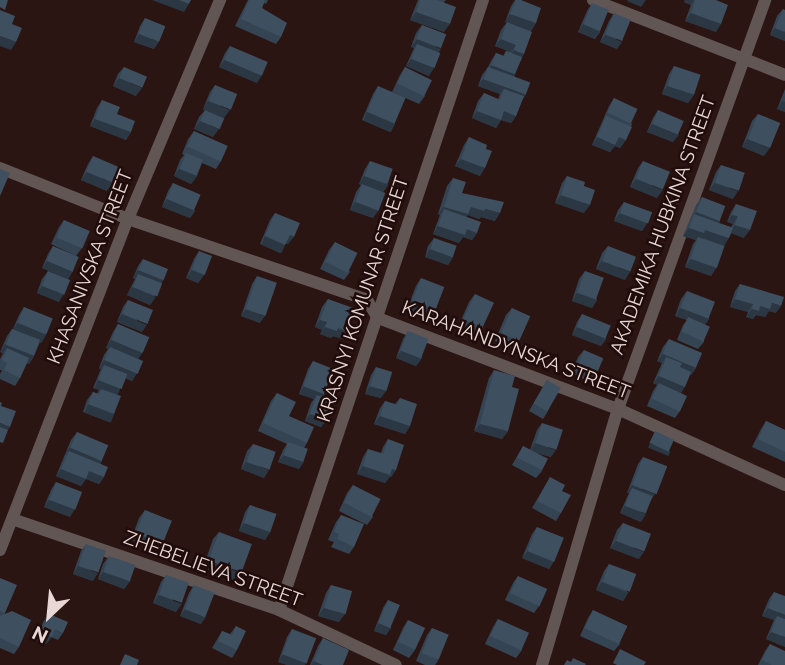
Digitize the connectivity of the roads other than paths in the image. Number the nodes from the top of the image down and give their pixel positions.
1 (220, 0) edge
2 (483, 0) edge
3 (593, 0) edge
4 (765, 0) edge
5 (744, 59) junction
6 (785, 75) edge
7 (0, 168) edge
8 (128, 219) junction
9 (378, 318) junction
10 (618, 409) junction
11 (785, 485) edge
12 (12, 519) junction
13 (0, 550) edge
14 (279, 610) junction
15 (396, 665) edge
16 (542, 665) edge

1 - 8 street, KHASANIVSKA STREET
2 - 9 street, KRASNYI KOMUNAR STREET
3 - 5 street
4 - 5 street, AKADEMIKA HUBKINA STREET
5 - 6 street
5 - 10 street, AKADEMIKA HUBKINA STREET
7 - 8 street, KARAHANDYNSKA STREET
8 - 9 street, KARAHANDYNSKA STREET
8 - 12 street, KHASANIVSKA STREET
9 - 10 street, KARAHANDYNSKA STREET
9 - 14 street, KRASNYI KOMUNAR STREET
10 - 11 street, KARAHANDYNSKA STREET
10 - 16 street, AKADEMIKA HUBKINA STREET
12 - 13 street, KHASANIVSKA STREET
12 - 14 street, ZHEBELIEVA STREET
14 - 15 street, ZHEBELIEVA STREET

